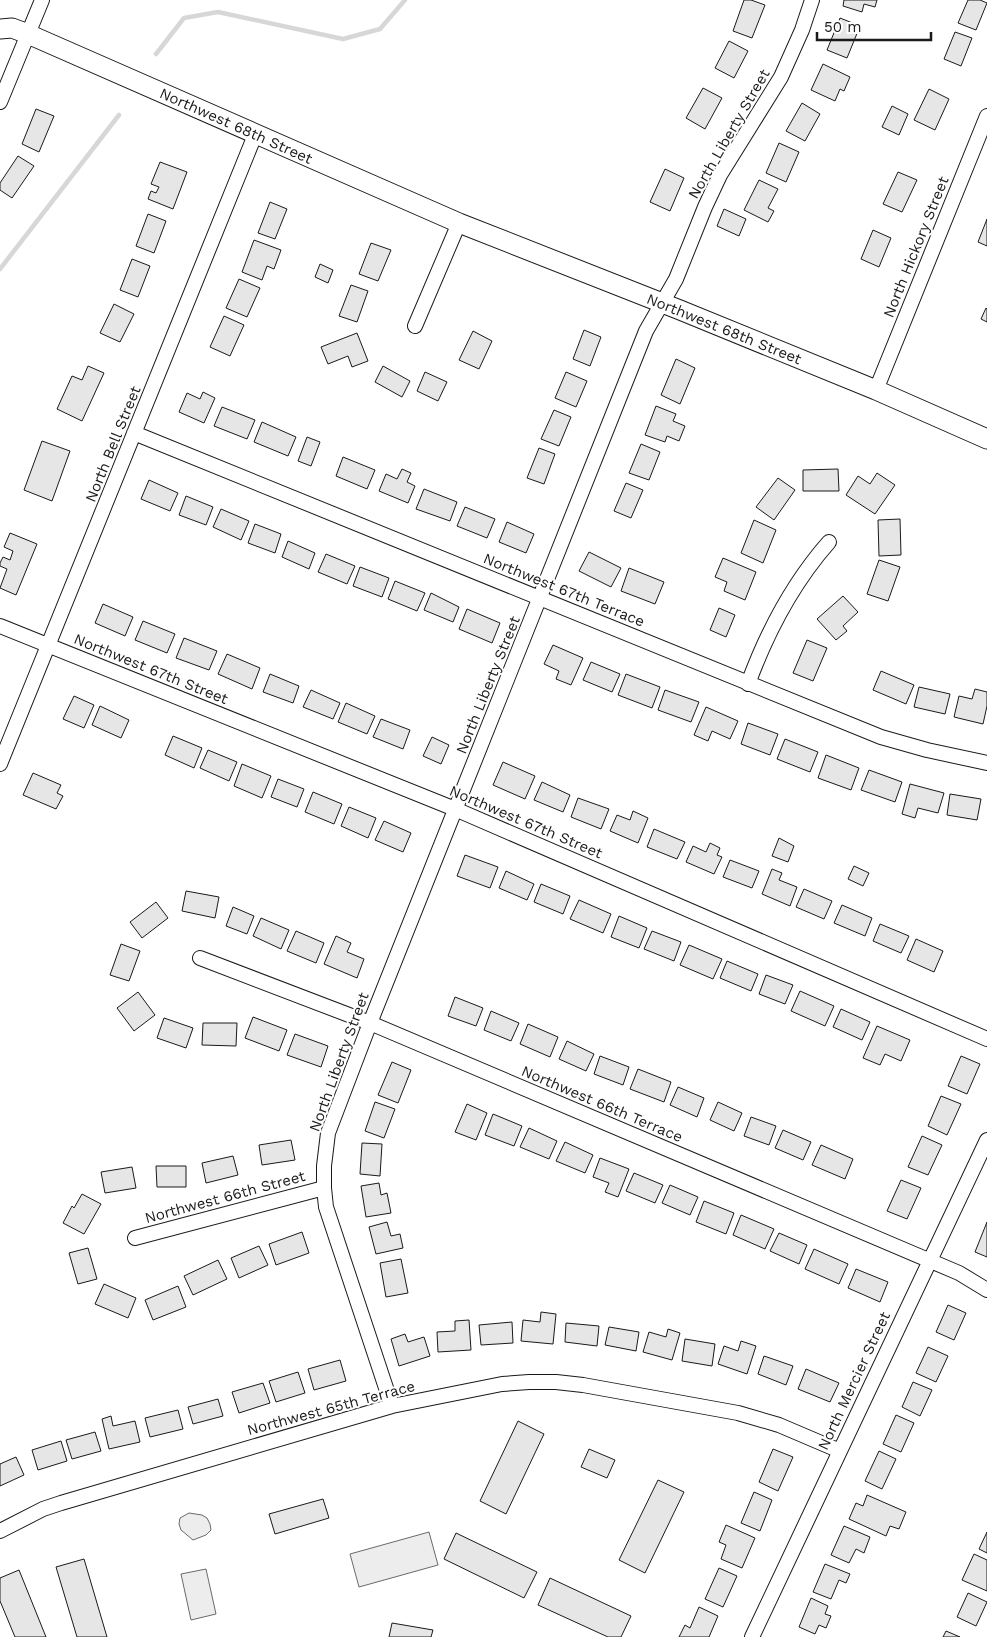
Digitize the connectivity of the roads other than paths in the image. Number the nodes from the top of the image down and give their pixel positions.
1 (42, 0) edge
2 (812, 0) edge
3 (10, 27) edge
4 (0, 102) edge
5 (987, 116) edge
6 (255, 135) junction
7 (459, 224) junction
8 (663, 304) junction
9 (415, 326) dead end
10 (876, 390) junction
11 (134, 433) junction
12 (987, 439) edge
13 (829, 542) dead end
14 (540, 598) junction
15 (0, 626) edge
16 (49, 646) junction
17 (748, 684) junction
18 (987, 763) edge
19 (0, 764) edge
20 (455, 809) junction
21 (200, 958) dead end
22 (370, 1023) junction
23 (987, 1039) edge
24 (987, 1140) edge
25 (324, 1188) junction
26 (135, 1238) dead end
27 (929, 1260) junction
28 (987, 1290) edge
29 (392, 1406) junction
30 (840, 1450) junction
31 (0, 1531) edge
32 (752, 1637) edge

1 - 3 street
2 - 8 street, North Liberty Street
3 - 4 street
3 - 6 main road, Northwest 68th Street
5 - 10 street, North Hickory Street
6 - 7 main road, Northwest 68th Street
6 - 11 street, North Bell Street
7 - 8 main road, Northwest 68th Street
7 - 9 street
8 - 10 main road, Northwest 68th Street
8 - 14 street, North Liberty Street
10 - 12 main road, Northwest 68th Street
11 - 14 street, Northwest 67th Terrace
11 - 16 street, North Bell Street
13 - 17 street
14 - 17 street, Northwest 67th Terrace
14 - 20 street, North Liberty Street
15 - 16 street, Northwest 67th Street
16 - 19 street, North Bell Street
16 - 20 street, Northwest 67th Street
17 - 18 street, Northwest 67th Terrace
20 - 22 street, North Liberty Street
20 - 23 street, Northwest 67th Street
21 - 22 street, Northwest 66th Terrace
22 - 25 street, North Liberty Street
22 - 27 street, Northwest 66th Terrace
24 - 27 street, North Mercier Street
25 - 26 street, Northwest 66th Street
25 - 29 street, North Liberty Street
27 - 28 street, Northwest 66th Terrace
27 - 30 street, North Mercier Street
29 - 30 street, Northwest 65th Terrace
29 - 31 street, Northwest 65th Terrace
30 - 32 street, North Mercier Street

